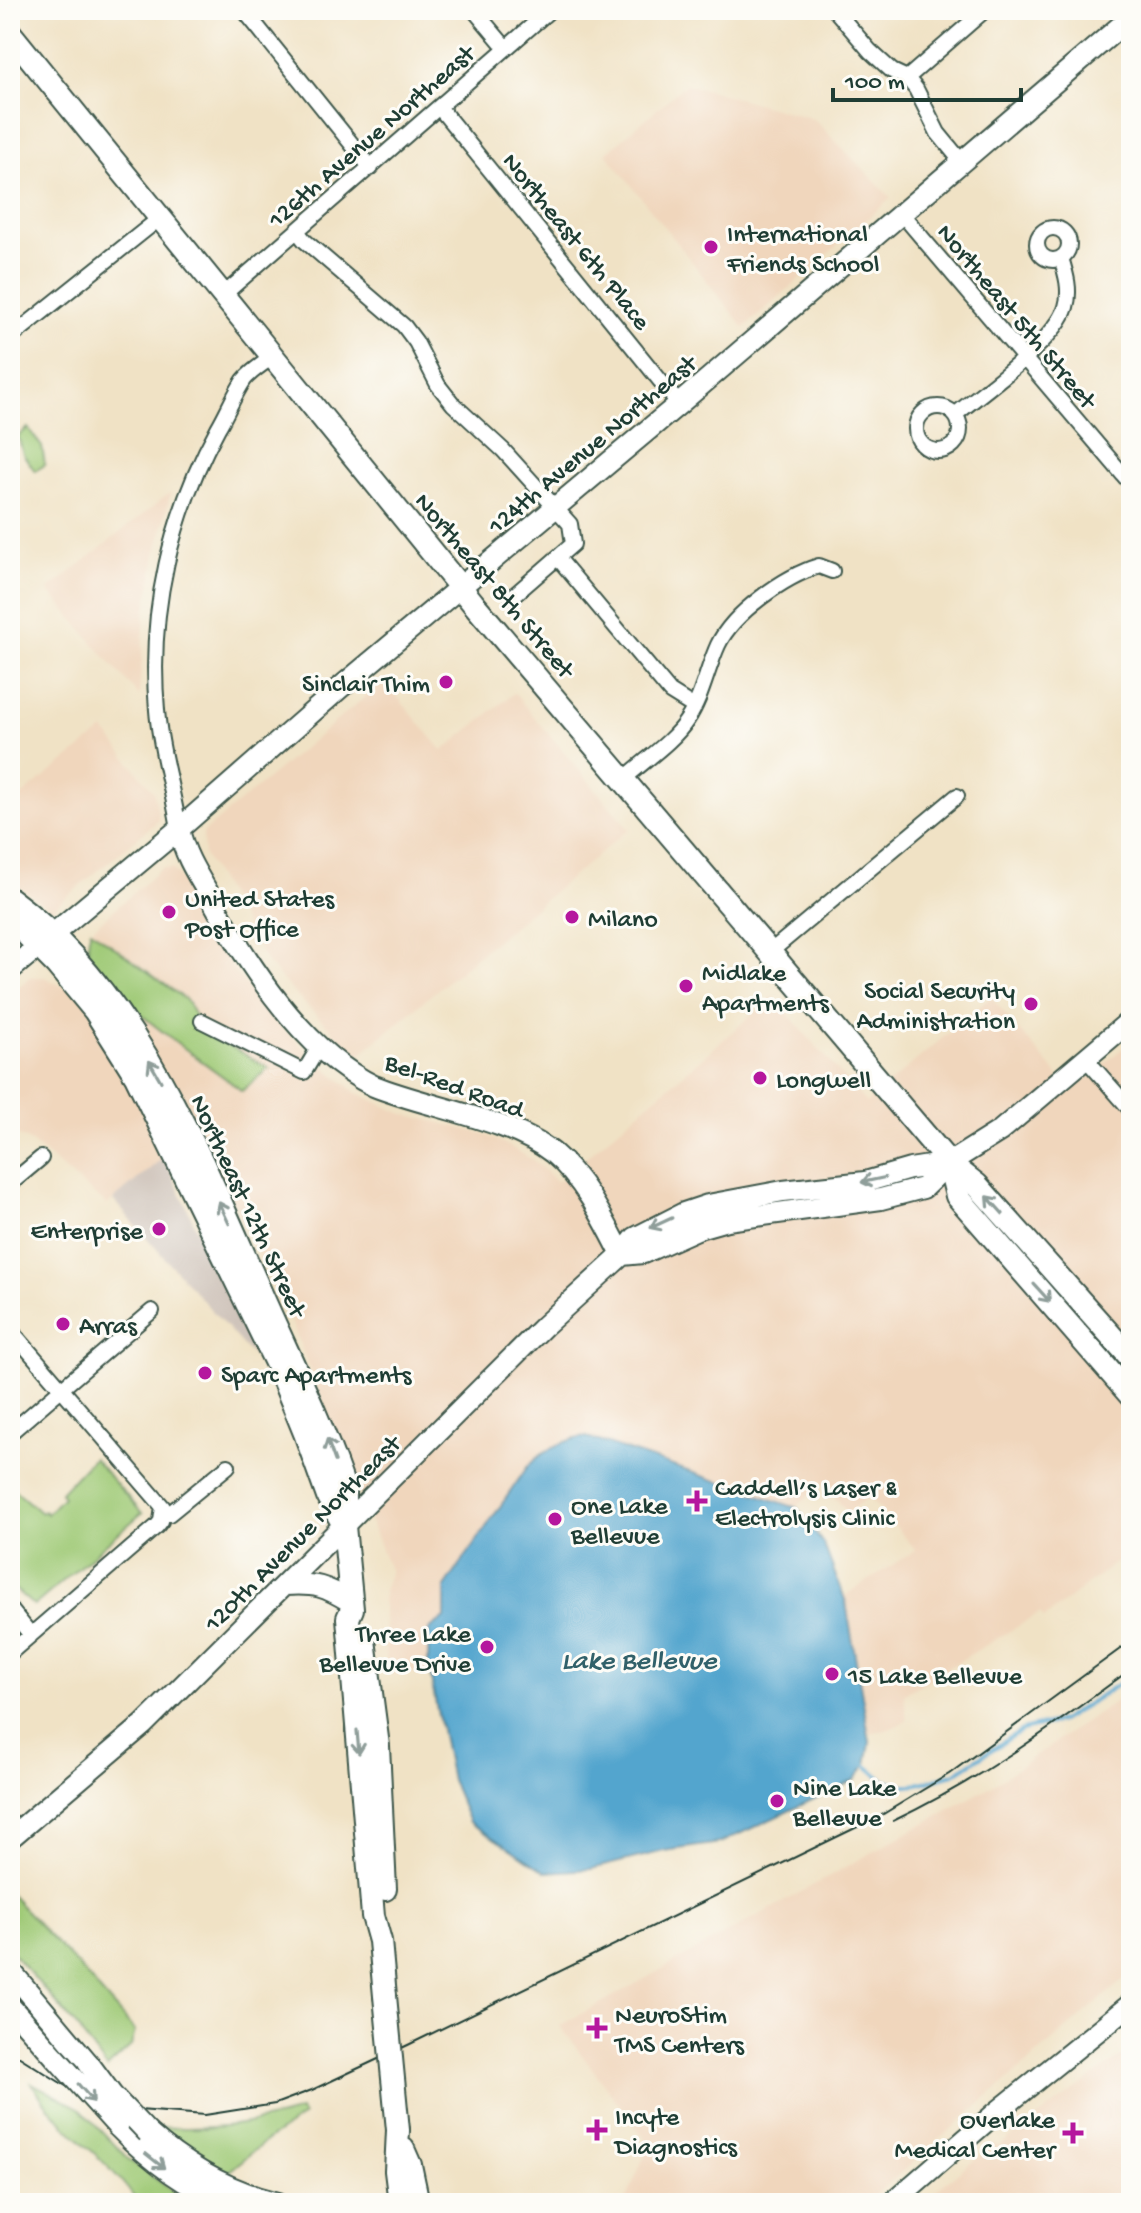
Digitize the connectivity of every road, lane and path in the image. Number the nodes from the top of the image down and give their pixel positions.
1 (244, 10) edge
2 (474, 10) edge
3 (550, 10) edge
4 (835, 10) edge
5 (985, 10) edge
6 (1131, 17) edge
7 (10, 33) edge
8 (506, 48) junction
9 (907, 78) junction
10 (439, 107) junction
11 (961, 161) junction
12 (371, 168) junction
13 (901, 213) junction
14 (160, 218) junction
15 (297, 231) junction
16 (1061, 258) dead end
17 (222, 296) junction
18 (10, 338) edge
19 (272, 357) junction
20 (1023, 358) junction
21 (679, 404) junction
22 (955, 415) dead end
23 (1131, 484) edge
24 (555, 508) junction
25 (558, 558) junction
26 (832, 571) dead end
27 (459, 586) junction
28 (512, 597) dead end
29 (694, 707) junction
30 (623, 780) junction
31 (957, 796) dead end
32 (179, 829) junction
33 (10, 899) edge
34 (10, 918) edge
35 (46, 940) junction
36 (770, 952) junction
37 (10, 970) edge
38 (1131, 1020) edge
39 (202, 1021) dead end
40 (319, 1047) junction
41 (1086, 1059) junction
42 (1131, 1110) edge
43 (41, 1158) dead end
44 (949, 1163) junction
45 (10, 1184) edge
46 (622, 1255) junction
47 (152, 1311) dead end
48 (10, 1329) edge
49 (1131, 1358) edge
50 (61, 1389) junction
51 (1131, 1396) edge
52 (10, 1433) edge
53 (228, 1466) dead end
54 (166, 1514) junction
55 (344, 1526) junction
56 (285, 1585) junction
57 (352, 1606) junction
58 (10, 1609) edge
59 (31, 1635) junction
60 (10, 1653) edge
61 (10, 1838) edge
62 (10, 1970) edge
63 (1131, 2004) edge
64 (10, 2006) edge
65 (398, 2135) junction
66 (203, 2183) junction
67 (226, 2203) edge
68 (278, 2203) edge
69 (400, 2203) edge
70 (418, 2203) edge
71 (892, 2203) edge

1 - 12 street
2 - 8 street
3 - 8 street, 126th Avenue Northeast
4 - 9 street
5 - 9 street
6 - 11 street, 124th Avenue Northeast
7 - 14 main road, Northeast 8th Street
8 - 10 street, 126th Avenue Northeast
9 - 11 street
10 - 12 street, 126th Avenue Northeast
10 - 21 street, Northeast 6th Place
11 - 13 street, 124th Avenue Northeast
12 - 15 street, 126th Avenue Northeast
13 - 20 street, Northeast 5th Street
13 - 21 street, 124th Avenue Northeast
14 - 17 main road, Northeast 8th Street
14 - 18 street
15 - 17 street, 126th Avenue Northeast
15 - 24 street
16 - 20 street
17 - 19 main road, Northeast 8th Street
19 - 27 main road, Northeast 8th Street
19 - 32 street
20 - 22 street
20 - 23 street, Northeast 5th Street
21 - 24 street, 124th Avenue Northeast
24 - 25 street
24 - 27 street, 124th Avenue Northeast
25 - 28 street
25 - 29 street
26 - 29 street
27 - 30 main road, Northeast 8th Street
27 - 32 street, 124th Avenue Northeast
29 - 30 street
30 - 36 main road, Northeast 8th Street
31 - 36 street
32 - 35 street, 124th Avenue Northeast
32 - 40 street, Bel-Red Road
33 - 35 main road
34 - 35 main road
35 - 37 street, 124th Avenue Northeast
35 - 55 main road, Northeast 12th Street
36 - 44 main road, Northeast 8th Street
38 - 41 street, 120th Avenue Northeast
39 - 40 street
40 - 46 street, Bel-Red Road
41 - 42 street
41 - 44 street, 120th Avenue Northeast
43 - 45 street
44 - 46 street, 120th Avenue Northeast
49 -> 44 main road, Northeast 8th Street
44 -> 51 main road, Northeast 8th Street
46 - 55 street, 120th Avenue Northeast
47 - 50 street
48 - 50 street
50 - 52 street
50 - 54 street
53 - 54 street
54 - 59 street
55 - 56 street, 120th Avenue Northeast
55 - 57 main road, Northeast 12th Street
56 - 57 street
56 - 61 street, 120th Avenue Northeast
57 - 65 main road, Northeast 12th Street, bridge
58 - 59 street
59 - 60 street
62 - 66 street, bridge
63 - 71 street
64 -> 66 street, bridge
65 - 69 main road, Northeast 12th Street
65 - 70 main road, Northeast 12th Street
66 - 67 street
66 - 68 street

